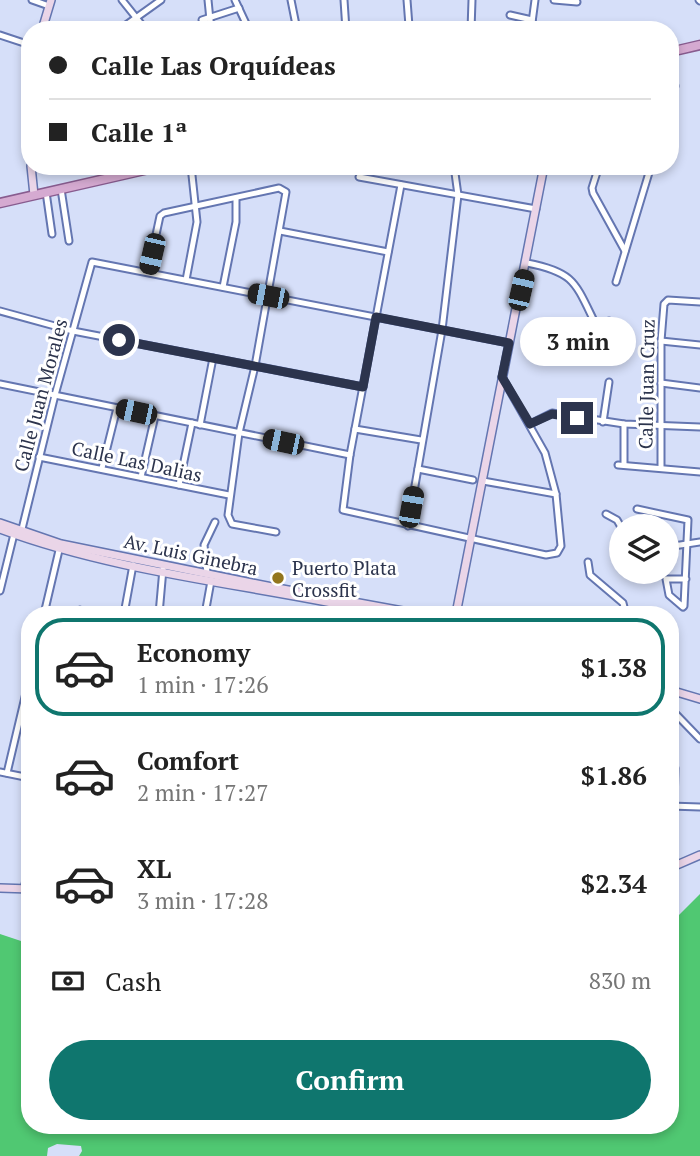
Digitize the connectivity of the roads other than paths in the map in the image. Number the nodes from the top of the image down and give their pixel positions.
1 (32, 0) edge
2 (122, 0) edge
3 (161, 0) edge
4 (208, 0) edge
5 (235, 0) edge
6 (290, 0) edge
7 (344, 0) edge
8 (407, 0) edge
9 (471, 0) edge
10 (535, 0) edge
11 (554, 0) edge
12 (577, 2) dead end
13 (50, 3) edge
14 (239, 8) junction
15 (510, 15) dead end
16 (137, 18) junction
17 (210, 18) junction
18 (532, 19) joint
19 (202, 20) dead end
20 (44, 21) edge
21 (132, 21) edge
22 (139, 21) edge
23 (210, 21) edge
24 (245, 21) edge
25 (295, 21) edge
26 (345, 21) edge
27 (409, 21) edge
28 (471, 21) edge
29 (0, 35) edge
30 (21, 42) edge
31 (700, 43) edge
32 (679, 48) edge
33 (32, 175) edge
34 (102, 175) edge
35 (122, 175) edge
36 (192, 175) edge
37 (455, 175) edge
38 (542, 175) edge
39 (596, 175) edge
40 (648, 175) edge
41 (359, 177) dead end
42 (401, 185) junction
43 (61, 189) junction
44 (33, 192) junction
45 (46, 192) junction
46 (458, 195) junction
47 (0, 197) edge
48 (236, 198) junction
49 (0, 203) edge
50 (197, 205) junction
51 (536, 209) junction
52 (280, 231) junction
53 (52, 233) dead end
54 (69, 241) dead end
55 (625, 251) junction
56 (388, 252) junction
57 (527, 264) junction
58 (148, 272) junction
59 (186, 280) junction
60 (616, 282) dead end
61 (223, 287) junction
62 (700, 292) edge
63 (268, 296) junction
64 (699, 302) edge
65 (0, 311) edge
66 (376, 317) junction
67 (609, 321) dead end
68 (595, 323) junction
69 (442, 330) junction
70 (73, 331) junction
71 (559, 334) dead end
72 (661, 341) junction
73 (509, 343) junction
74 (700, 345) edge
75 (213, 358) junction
76 (256, 366) junction
77 (502, 377) junction
78 (609, 382) dead end
79 (661, 383) junction
80 (0, 384) edge
81 (363, 387) junction
82 (700, 387) edge
83 (55, 395) junction
84 (117, 408) junction
85 (155, 415) junction
86 (603, 422) junction
87 (192, 423) junction
88 (530, 424) junction
89 (200, 425) junction
90 (624, 425) junction
91 (661, 425) junction
92 (700, 427) edge
93 (355, 429) junction
94 (239, 433) junction
95 (421, 440) junction
96 (350, 455) junction
97 (39, 457) junction
98 (102, 468) junction
99 (661, 468) junction
100 (418, 469) junction
101 (700, 472) edge
102 (141, 477) junction
103 (472, 480) dead end
104 (483, 481) junction
105 (179, 485) junction
106 (556, 494) junction
107 (229, 495) junction
108 (636, 509) dead end
109 (606, 514) dead end
110 (609, 516) edge
111 (215, 522) dead end
112 (0, 523) edge
113 (408, 526) junction
114 (0, 529) edge
115 (276, 532) dead end
116 (18, 533) junction
117 (471, 539) junction
118 (700, 542) edge
119 (688, 544) junction
120 (679, 545) edge
121 (60, 546) junction
122 (587, 562) dead end
123 (133, 565) junction
124 (163, 567) junction
125 (209, 577) junction
126 (686, 579) junction
127 (0, 591) edge
128 (46, 606) edge
129 (125, 606) edge
130 (160, 606) edge
131 (206, 606) edge
132 (351, 606) edge
133 (458, 606) edge
134 (624, 606) edge
135 (679, 693) edge
136 (700, 699) edge
137 (21, 714) edge
138 (679, 717) edge
139 (700, 739) edge
140 (0, 772) edge
141 (7, 774) junction
142 (21, 776) edge
143 (679, 806) edge
144 (700, 807) edge
145 (700, 855) edge
146 (679, 864) edge
147 (0, 888) edge
148 (21, 889) edge

1 - 13 street
2 - 16 street
3 - 16 street
4 - 17 street
5 - 14 street
6 - 25 street
7 - 26 street
8 - 27 street
9 - 28 street
10 - 18 street
11 - 12 street
13 - 20 street
14 - 17 street
14 - 24 street
15 - 18 street
16 - 21 street
16 - 22 street
17 - 19 street
17 - 23 street
29 - 30 street
31 - 32 main road
33 - 44 street
34 - 44 main road
35 - 43 main road
36 - 50 street
37 - 46 street
38 - 51 street
39 - 55 street
40 - 55 street
41 - 42 street
42 - 46 street
42 - 56 street
43 - 45 main road
43 - 54 street
44 - 45 main road
44 - 47 main road
44 - 49 main road
45 - 53 street
46 - 51 street
46 - 69 street
48 - 50 street
48 - 52 street
48 - 61 street
50 - 58 street
50 - 59 street
51 - 57 street
52 - 56 street
52 - 63 street
55 - 60 street
56 - 66 street
57 - 68 street
57 - 73 street
58 - 59 street
58 - 70 street, Calle Juan Morales
59 - 61 street
61 - 63 street
62 - 64 street
63 - 66 street
63 - 76 street
64 - 72 street, Calle Juan Cruz
65 - 70 street
66 - 69 street
66 - 81 street
67 - 68 street
68 - 71 street
69 - 73 street
69 - 95 street
70 - 75 street
70 - 83 street, Calle Juan Morales
72 - 74 street
72 - 79 street, Calle Juan Cruz
73 - 77 street
75 - 76 street
75 - 89 street
76 - 81 street
76 - 94 street
77 - 88 street
77 - 104 street
78 - 86 street
79 - 82 street
79 - 91 street, Calle Juan Cruz
80 - 83 street
81 - 93 street
83 - 84 street
83 - 97 street, Calle Juan Morales
84 - 85 street
84 - 98 street
85 - 87 street
85 - 102 street
86 - 88 street
86 - 90 street
87 - 89 street
87 - 105 street
88 - 106 street
89 - 94 street
90 - 91 street
90 - 99 street
91 - 92 street
91 - 99 street, Calle Juan Cruz
93 - 95 street
93 - 96 street
94 - 96 street
94 - 107 street
95 - 100 street
96 - 113 street
97 - 98 street, Calle Las Dalias
97 - 116 street, Calle Juan Morales
98 - 102 street, Calle Las Dalias
99 - 101 street
100 - 103 street
100 - 113 street
102 - 105 street, Calle Las Dalias
104 - 106 street
104 - 117 street
105 - 107 street, Calle Las Dalias
106 - 117 street
107 - 115 street
108 - 119 street
109 - 110 street
111 - 125 street
112 - 116 street, Av. Luis Ginebra
113 - 117 street
114 - 116 street, Av. Luis Ginebra
116 - 121 street, Av. Luis Ginebra
116 - 127 street, Calle Juan Morales
117 - 133 street
118 - 119 street
119 - 120 street
119 - 126 street
121 - 123 street, Av. Luis Ginebra
121 - 124 street, Av. Luis Ginebra
121 - 128 street
122 - 134 street
123 - 124 street, Av. Luis Ginebra
123 - 129 street
124 - 125 street, Av. Luis Ginebra
124 - 130 street
125 - 131 street
125 - 132 street, Av. Luis Ginebra
126 - 126 street
135 - 136 street
137 - 141 street
138 - 139 street
140 - 141 street
141 - 142 street
143 - 144 street
145 - 146 street
147 - 148 street

